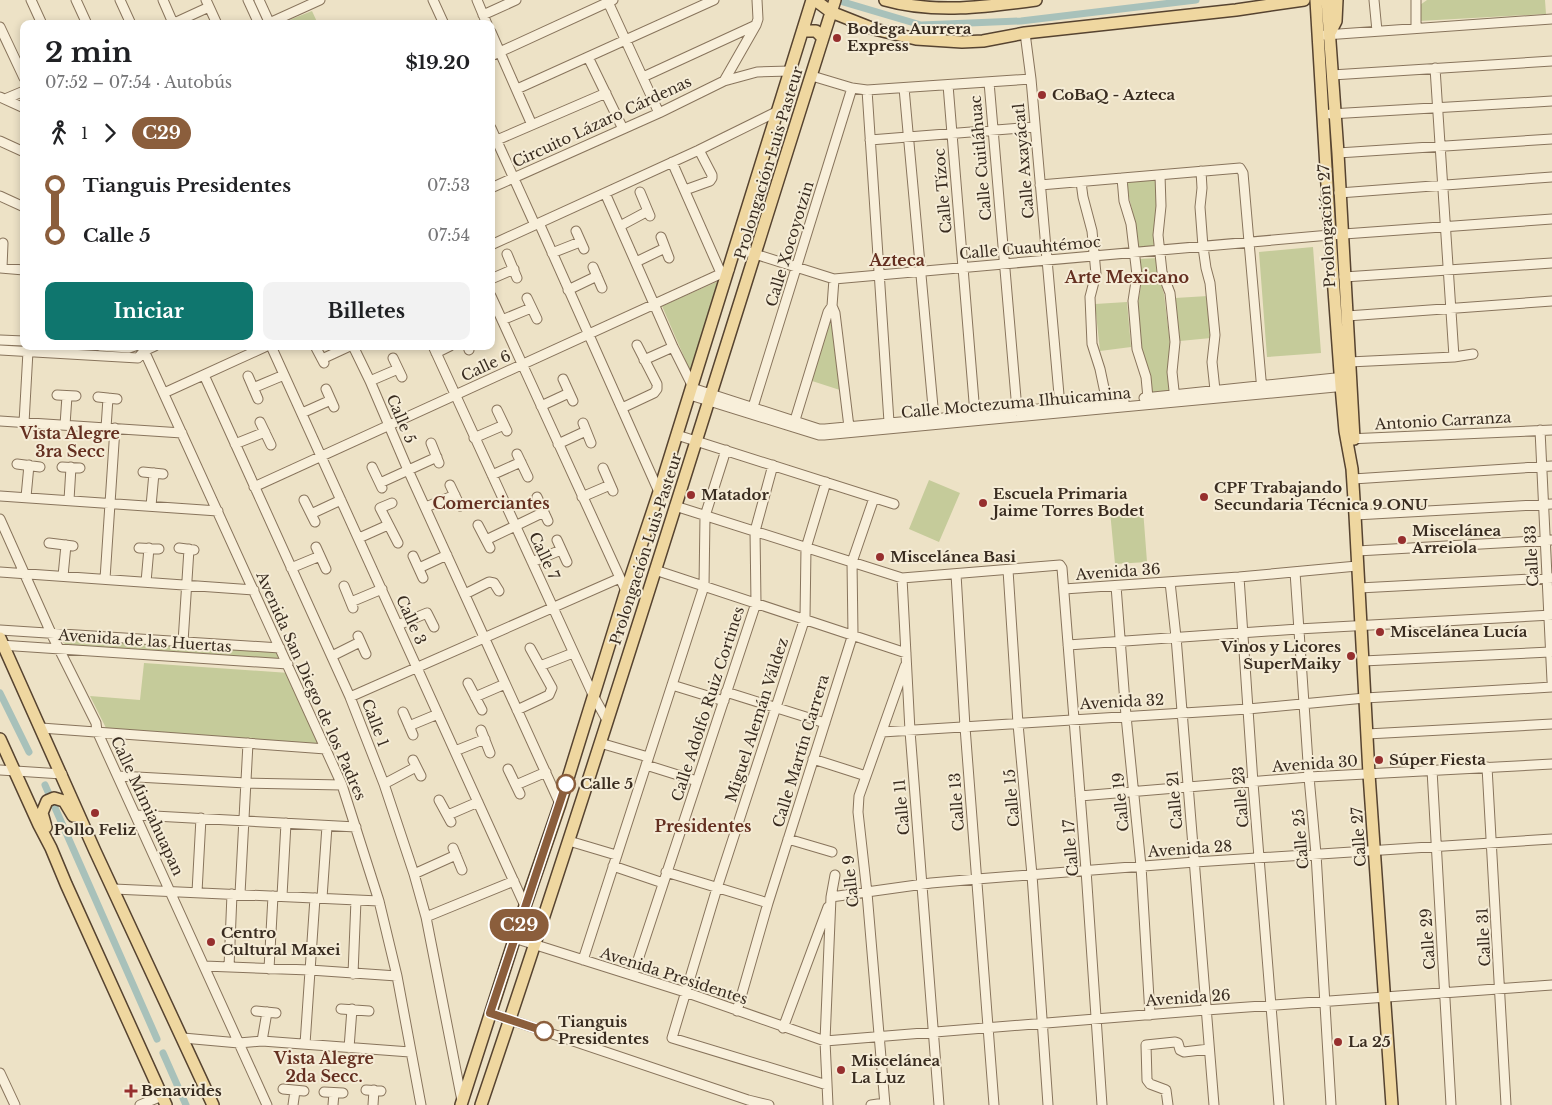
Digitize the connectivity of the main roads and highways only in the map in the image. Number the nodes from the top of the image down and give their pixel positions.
1 (813, 0) edge
2 (835, 0) edge
3 (884, 0) edge
4 (1036, 0) edge
5 (1304, 0) edge
6 (1316, 0) edge
7 (1327, 0) edge
8 (1336, 0) edge
9 (1023, 1) edge
10 (831, 12) junction
11 (802, 31) junction
12 (1324, 35) junction
13 (823, 38) junction
14 (1329, 114) junction
15 (1336, 234) junction
16 (1346, 382) junction
17 (1357, 566) joint
18 (1, 643) edge
19 (0, 739) edge
20 (51, 848) junction
21 (95, 851) junction
22 (164, 1101) edge
23 (461, 1103) edge
24 (214, 1105) edge
25 (481, 1105) edge
26 (1392, 1105) edge

1 - 10 main road
1 - 11 main road, Prolongación Luis Pasteur
2 - 10 main road, Prolongación Luis Pasteur
3 - 9 main road
4 - 9 main road
5 - 10 main road
6 - 12 main road, Prolongación 27
7 - 12 main road, Prolongación 27
8 - 12 main road
10 - 13 main road, Prolongación Luis Pasteur
11 - 13 main road
11 - 23 main road, Prolongación Luis Pasteur
12 - 14 main road, Prolongación 27
12 - 14 main road, Prolongación 27
13 - 25 main road, Prolongación Luis Pasteur
14 - 15 main road, Prolongación 27
14 - 15 main road, Prolongación 27
15 - 16 main road, Prolongación 27
15 - 16 main road, Prolongación 27
16 - 17 main road, Prolongación 27
17 - 26 main road, Calle 27
18 - 21 main road
19 - 20 main road
20 - 21 main road
20 - 22 main road
21 - 24 main road

